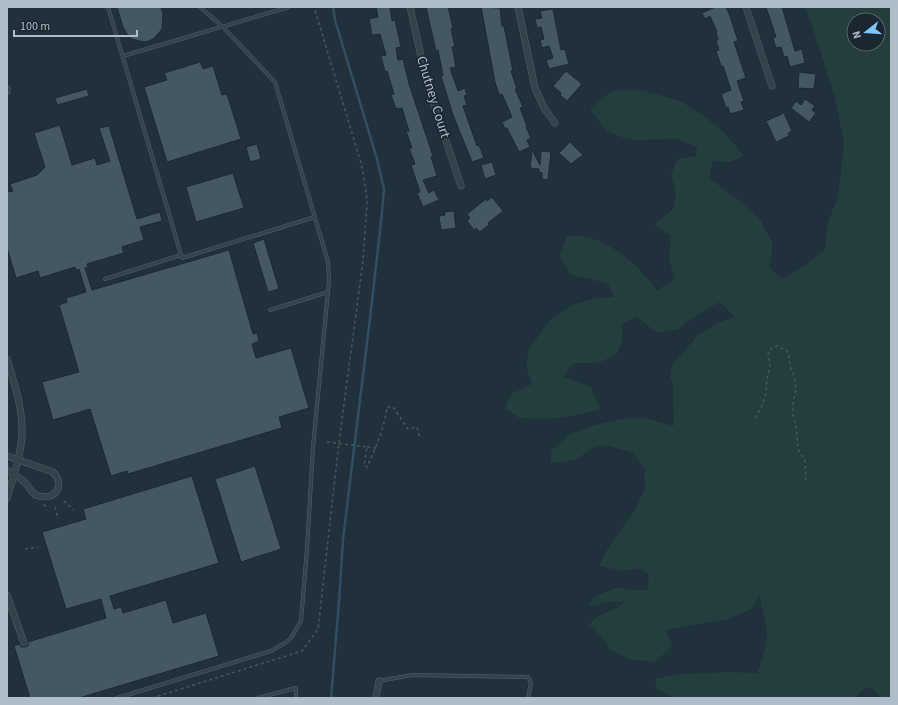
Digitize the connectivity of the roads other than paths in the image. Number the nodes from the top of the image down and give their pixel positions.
1 (108, 7) edge
2 (200, 7) edge
3 (289, 7) edge
4 (410, 7) edge
5 (518, 7) edge
6 (746, 7) edge
7 (223, 27) junction
8 (123, 56) junction
9 (772, 86) dead end
10 (555, 123) dead end
11 (461, 186) dead end
12 (315, 217) junction
13 (181, 255) junction
14 (105, 279) dead end
15 (328, 292) junction
16 (270, 310) dead end
17 (7, 359) edge
18 (7, 456) edge
19 (18, 460) junction
20 (7, 470) edge
21 (14, 475) junction
22 (7, 498) edge
23 (7, 595) edge
24 (24, 643) dead end
25 (379, 681) joint
26 (117, 698) edge
27 (258, 698) edge
28 (296, 698) edge
29 (376, 698) edge
30 (528, 698) edge

1 - 8 lane
2 - 7 lane
3 - 7 lane
4 - 11 street, Chutney Court
5 - 10 street
6 - 9 street
7 - 8 lane
7 - 12 lane
8 - 13 lane
12 - 13 lane
12 - 15 lane
13 - 14 lane
15 - 16 lane
15 - 26 lane
17 - 19 street
18 - 19 street
19 - 21 street
19 - 21 street
20 - 21 street
21 - 22 street
23 - 24 street
25 - 29 street
25 - 30 lane
27 - 28 lane

